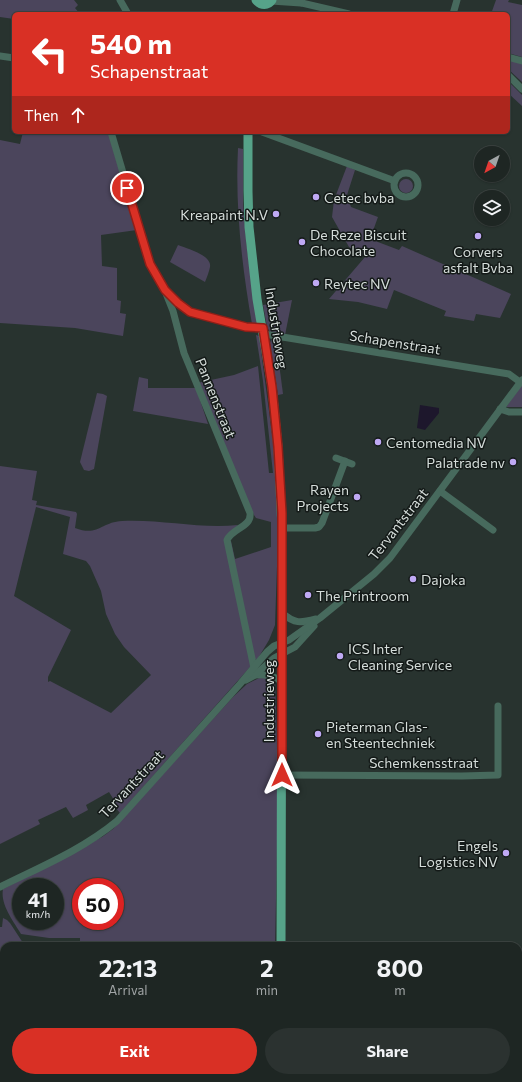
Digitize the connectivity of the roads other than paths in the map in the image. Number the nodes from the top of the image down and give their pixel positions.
1 (120, 0) edge
2 (295, 0) edge
3 (457, 0) edge
4 (257, 1) edge
5 (270, 2) edge
6 (302, 4) junction
7 (127, 12) edge
8 (258, 12) edge
9 (265, 12) edge
10 (340, 12) edge
11 (454, 12) edge
12 (0, 56) edge
13 (12, 58) edge
14 (510, 58) edge
15 (522, 61) edge
16 (510, 77) edge
17 (522, 89) edge
18 (112, 134) edge
19 (248, 134) edge
20 (267, 134) edge
21 (395, 181) dead end
22 (165, 290) junction
23 (263, 331) junction
24 (521, 381) edge
25 (500, 409) junction
26 (522, 412) edge
27 (336, 458) dead end
28 (440, 491) junction
29 (282, 528) junction
30 (494, 530) dead end
31 (282, 613) junction
32 (320, 618) junction
33 (282, 642) junction
34 (282, 654) junction
35 (254, 671) junction
36 (282, 681) junction
37 (498, 706) dead end
38 (282, 775) junction
39 (0, 888) edge
40 (281, 942) edge

1 - 7 street
2 - 6 street
3 - 11 street
4 - 5 main road
4 - 8 main road
5 - 6 street
5 - 9 main road
6 - 10 street
12 - 13 street
14 - 15 street
16 - 17 street
18 - 22 street, Pannenstraat
19 - 23 main road, Industrieweg
20 - 21 street
22 - 23 street, Schapenstraat
22 - 35 street, Pannenstraat
23 - 24 street, Schapenstraat
23 - 29 main road, Industrieweg
24 - 25 street, Tervantstraat
25 - 26 street
25 - 28 street, Tervantstraat
27 - 29 street
28 - 30 street, Tervantstraat
28 - 32 street, Tervantstraat
29 - 31 main road, Industrieweg
31 - 32 street, Tervantstraat
31 - 33 main road, Industrieweg
32 - 33 street, Tervantstraat
32 - 34 street, Tervantstraat
33 - 34 main road, Industrieweg
33 - 35 street, Tervantstraat
34 - 35 street, Tervantstraat
34 - 36 main road, Industrieweg
35 - 36 street
35 - 39 street, Tervantstraat
36 - 38 main road, Industrieweg
37 - 38 street, Schemkensstraat
38 - 40 main road, Industrieweg

